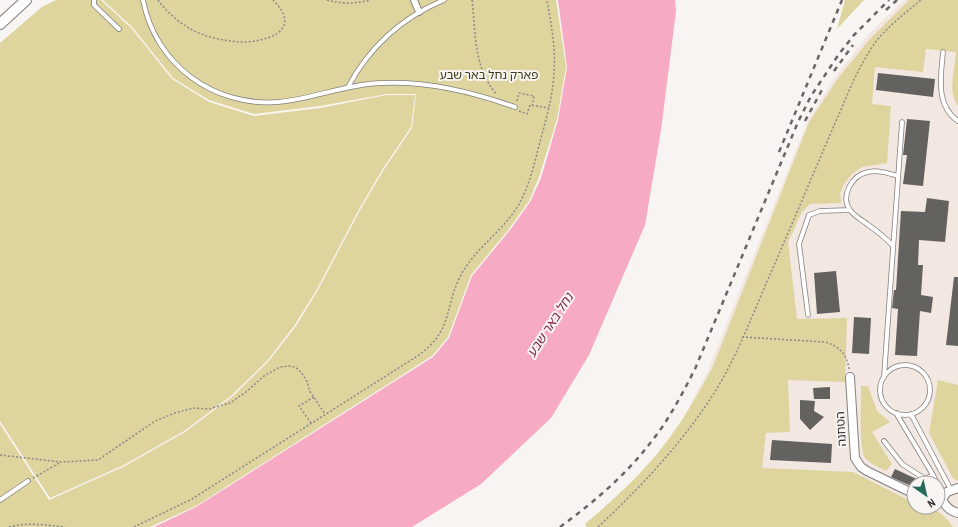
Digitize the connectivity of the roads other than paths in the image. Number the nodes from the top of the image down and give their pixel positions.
1 (26, 0) edge
2 (94, 0) edge
3 (143, 0) edge
4 (414, 0) edge
5 (444, 0) edge
6 (436, 2) edge
7 (419, 12) junction
8 (0, 24) edge
9 (119, 29) dead end
10 (943, 52) dead end
11 (348, 87) junction
12 (515, 107) road end
13 (958, 121) edge
14 (902, 122) dead end
15 (898, 176) junction
16 (850, 210) junction
17 (893, 246) junction
18 (808, 314) dead end
19 (850, 377) road end
20 (884, 377) junction
21 (896, 413) junction
22 (910, 414) junction
23 (884, 441) dead end
24 (919, 475) edge
25 (933, 475) edge
26 (28, 481) road end
27 (955, 489) edge
28 (906, 490) edge
29 (946, 494) edge
30 (0, 500) edge
31 (946, 506) edge
32 (958, 513) edge

1 - 8 street
2 - 9 lane
3 - 11 lane
4 - 7 street
5 - 6 lane
6 - 7 lane
7 - 11 lane
10 - 13 lane
11 - 12 lane
14 - 15 lane
15 - 16 lane
15 - 17 lane
16 - 17 lane
16 - 18 lane
17 - 20 lane
19 - 28 street, הטחנה
20 - 21 lane
20 - 22 lane
21 - 22 lane
21 - 25 lane
22 - 27 lane
23 - 24 lane
26 - 30 lane
27 - 29 street
31 - 32 street

